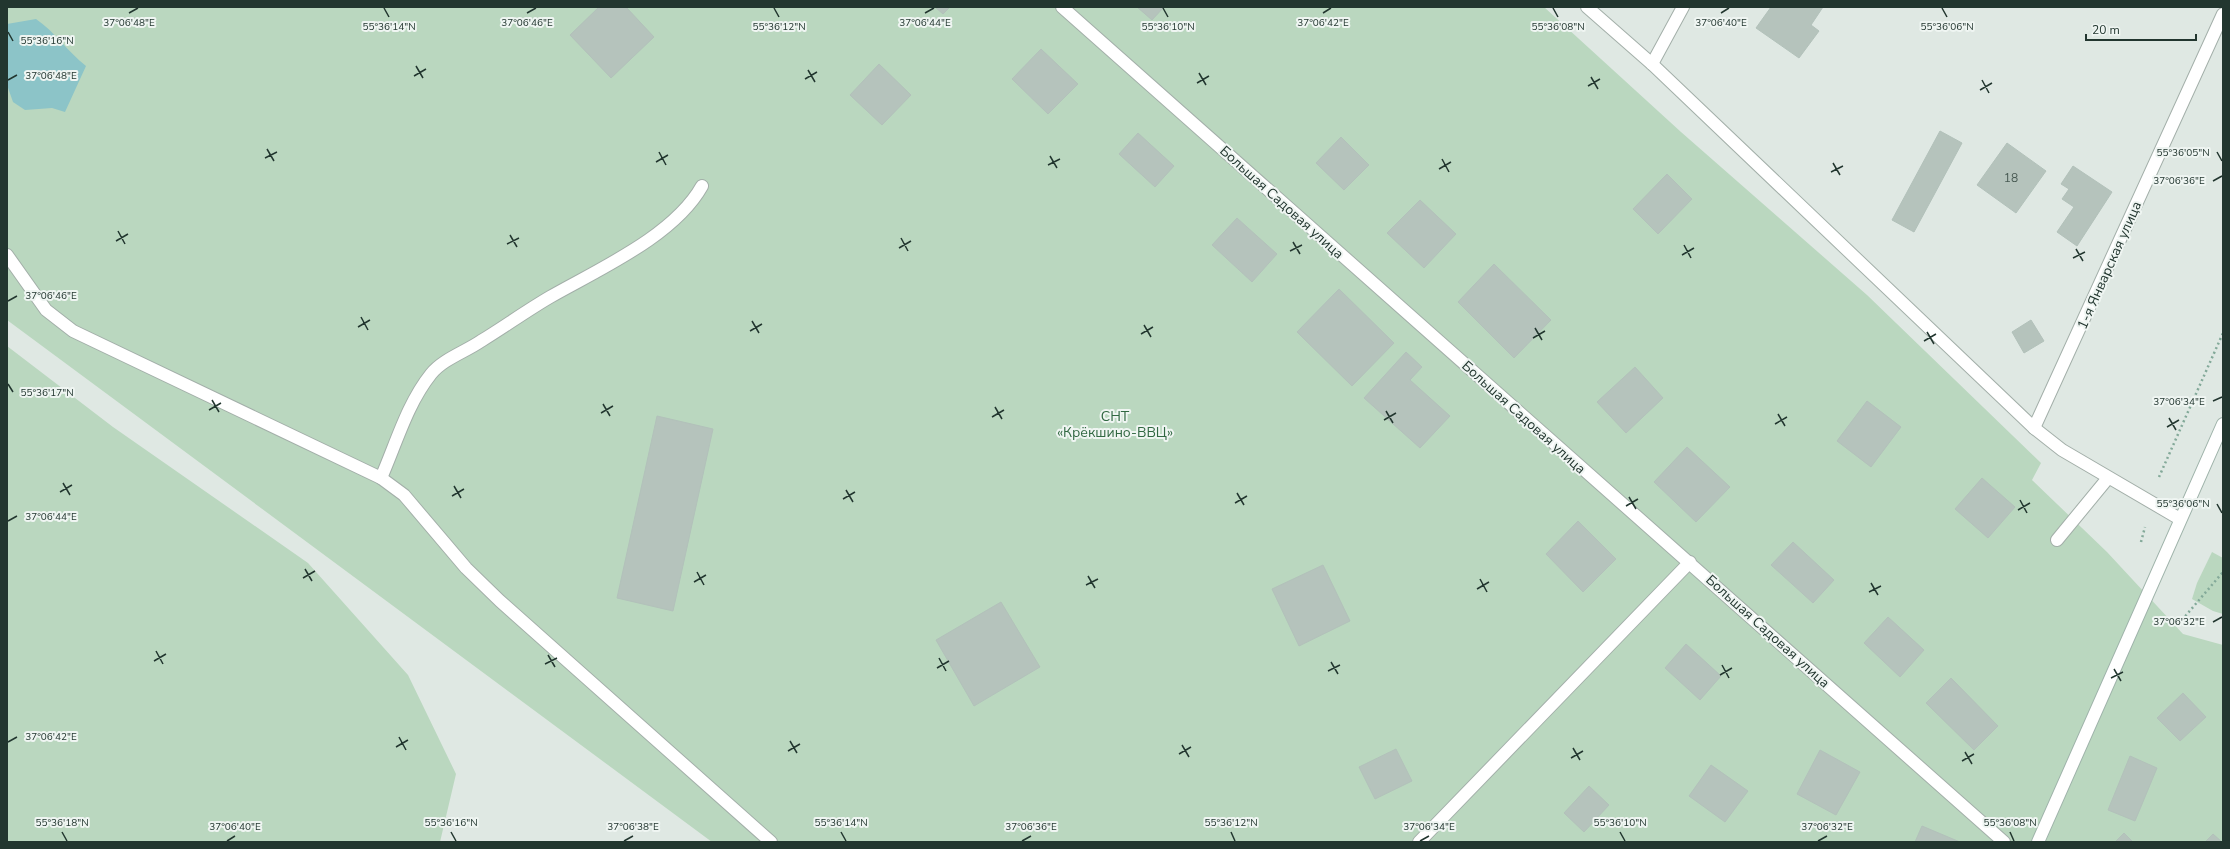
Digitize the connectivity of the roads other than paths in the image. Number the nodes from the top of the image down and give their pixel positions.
1 (1062, 7) edge
2 (1587, 7) edge
3 (1683, 7) edge
4 (2223, 14) edge
5 (1652, 64) junction
6 (702, 186) dead end
7 (7, 255) edge
8 (2223, 424) edge
9 (2034, 428) junction
10 (381, 478) junction
11 (2108, 478) junction
12 (2180, 519) junction
13 (2057, 540) dead end
14 (1690, 562) junction
15 (771, 842) edge
16 (1419, 842) edge
17 (2004, 842) edge
18 (2038, 842) edge

1 - 14 street, Большая Садовая улица
2 - 5 street
3 - 5 street
4 - 9 street, 1-я Январская улица
5 - 9 street
6 - 10 street
7 - 10 street
8 - 12 street
9 - 11 street
10 - 15 street
11 - 12 street
11 - 13 street
12 - 18 street
14 - 16 street
14 - 17 street, Большая Садовая улица

